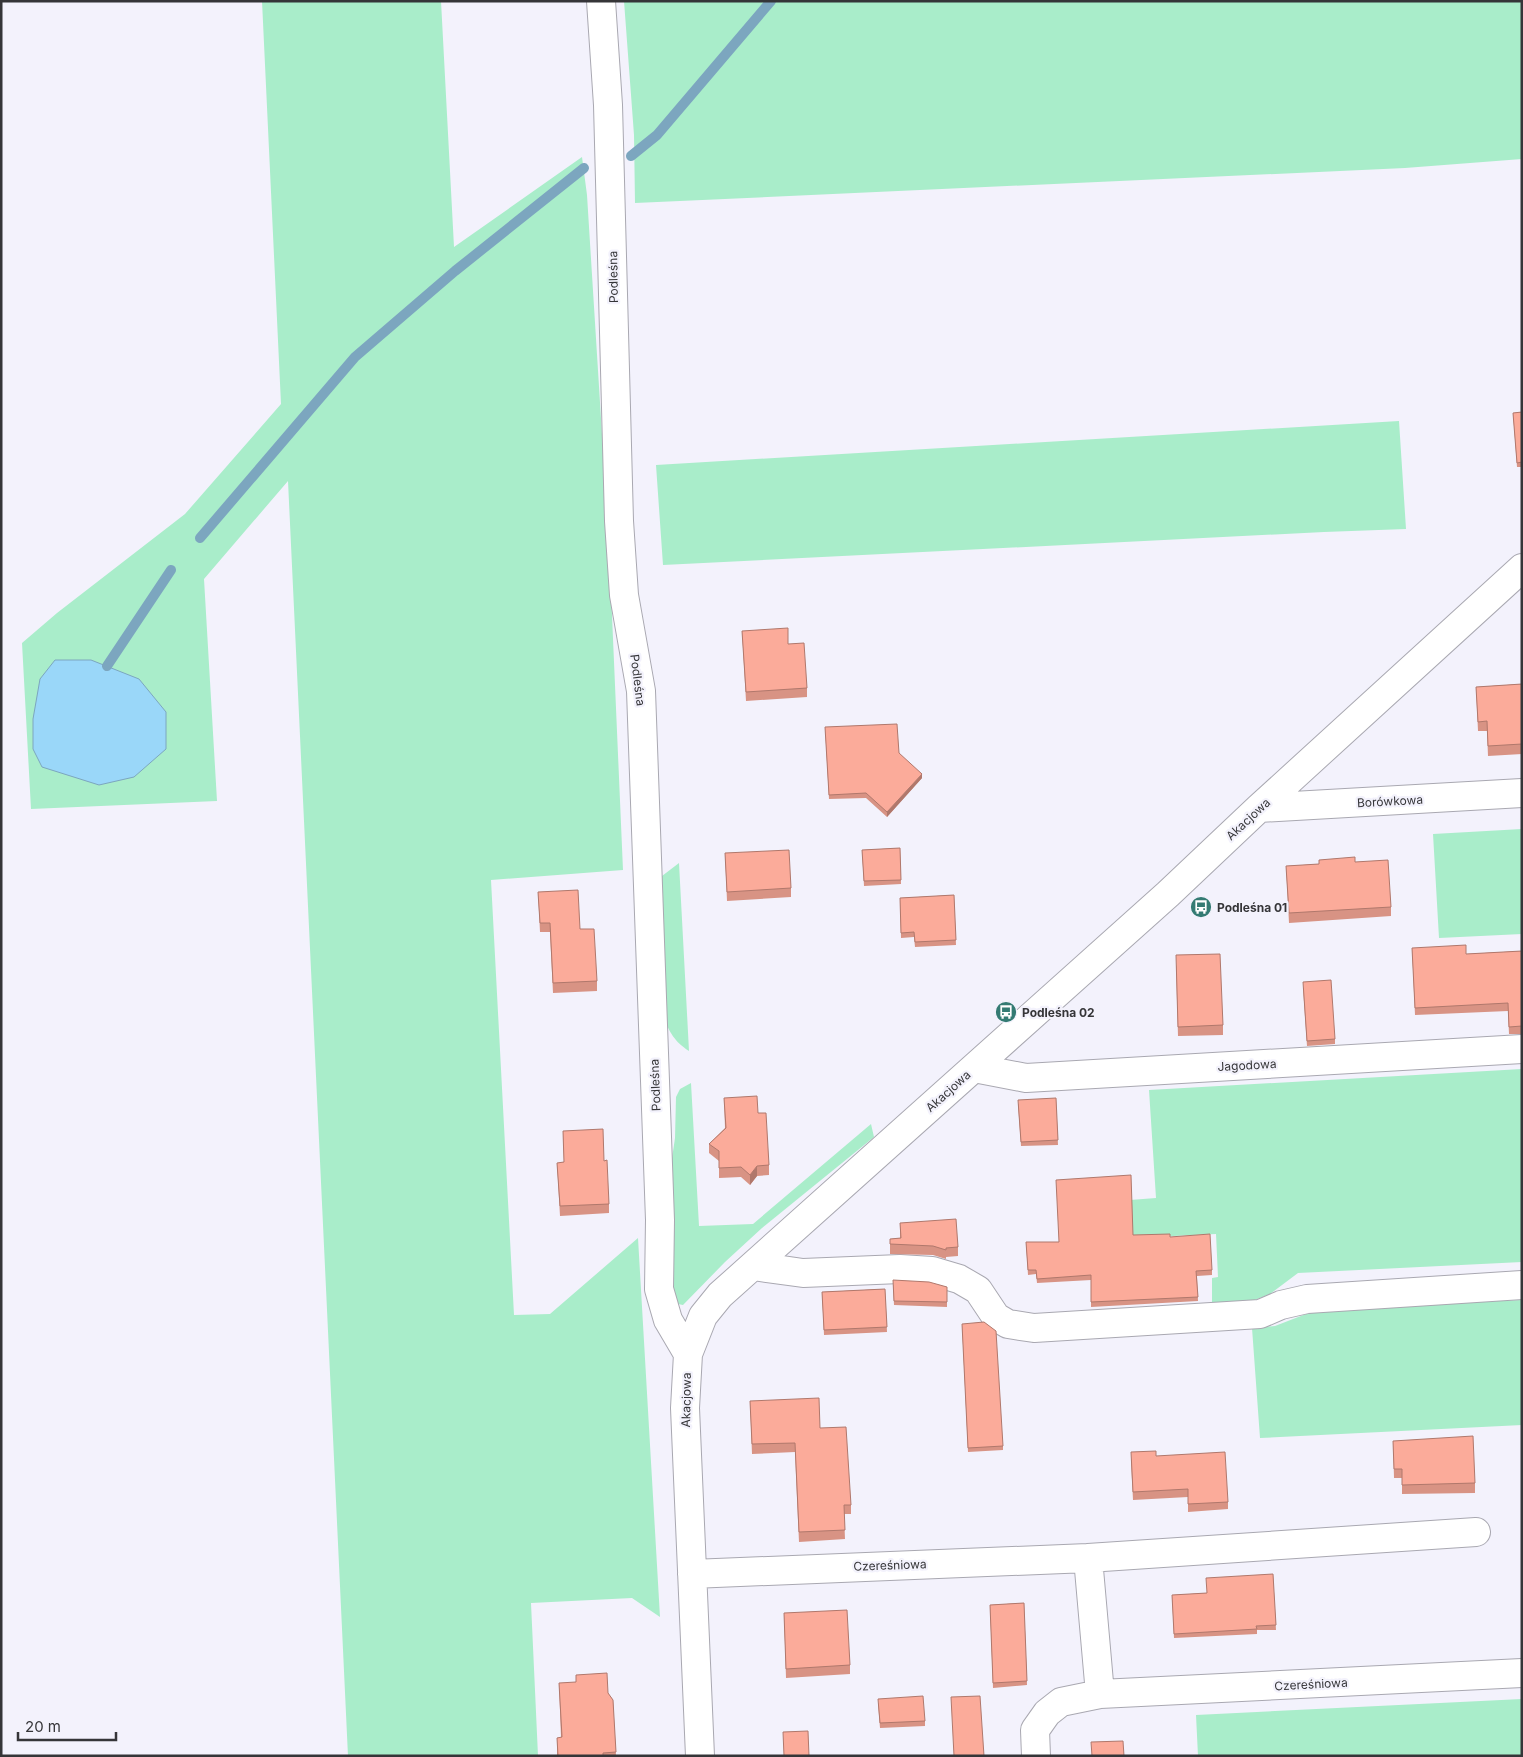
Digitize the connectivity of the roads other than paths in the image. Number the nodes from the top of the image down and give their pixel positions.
1 (601, 1) edge
2 (1522, 568) edge
3 (1522, 793) edge
4 (1259, 808) junction
5 (1522, 1049) edge
6 (974, 1068) junction
7 (753, 1266) junction
8 (1522, 1285) edge
9 (688, 1354) junction
10 (1476, 1532) dead end
11 (1088, 1558) junction
12 (692, 1574) junction
13 (1522, 1673) edge
14 (1100, 1694) junction
15 (700, 1756) edge
16 (1036, 1756) edge

1 - 9 street, Podleśna
2 - 4 street, Akacjowa
3 - 4 street, Borówkowa
4 - 6 street, Akacjowa
5 - 6 street, Jagodowa
6 - 7 street, Akacjowa
7 - 8 street
7 - 9 street, Akacjowa
9 - 12 street, Akacjowa
10 - 11 street, Czereśniowa
11 - 12 street, Czereśniowa
11 - 14 street
12 - 15 street, Akacjowa
13 - 14 street, Czereśniowa
14 - 16 street, Czereśniowa

